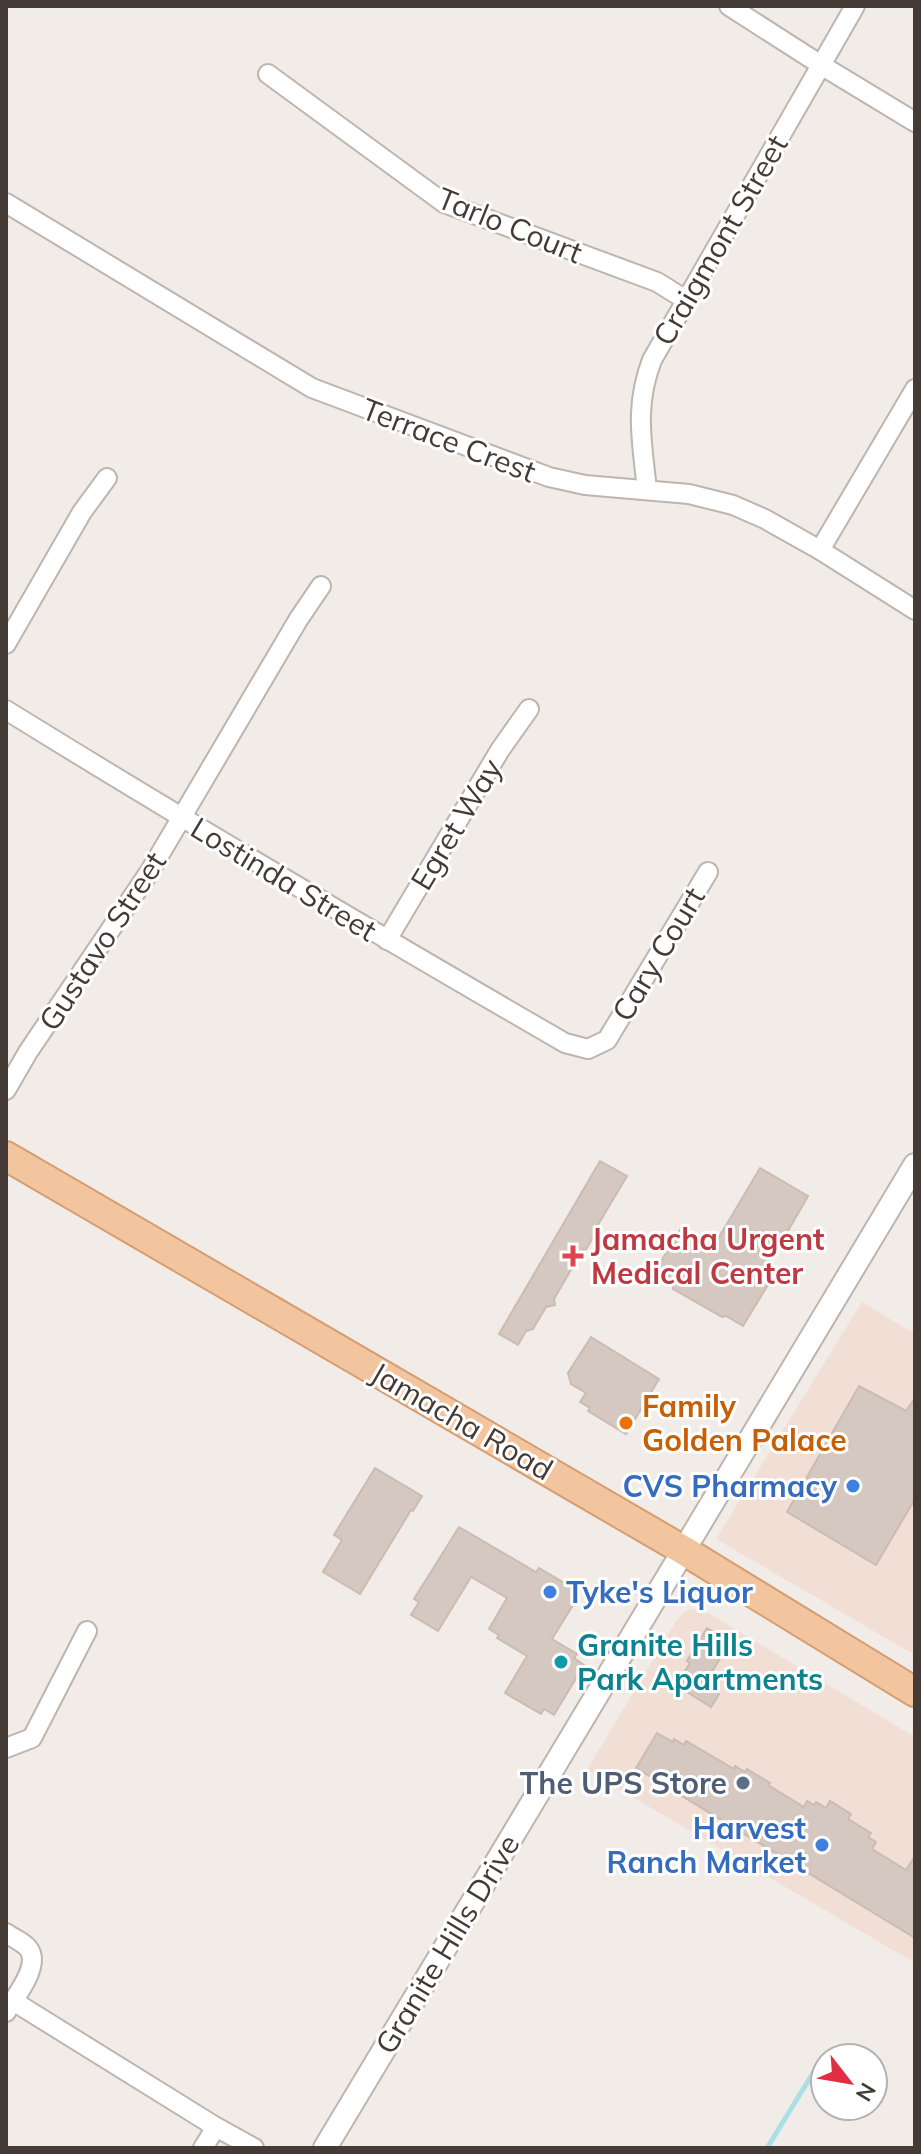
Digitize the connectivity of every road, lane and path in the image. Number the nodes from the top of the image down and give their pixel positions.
1 (729, 6) edge
2 (855, 6) edge
3 (821, 65) junction
4 (268, 74) dead end
5 (915, 122) edge
6 (6, 203) edge
7 (686, 300) junction
8 (915, 389) edge
9 (107, 478) dead end
10 (647, 490) junction
11 (820, 550) junction
12 (321, 586) dead end
13 (915, 610) edge
14 (6, 644) edge
15 (529, 709) dead end
16 (6, 710) edge
17 (181, 818) junction
18 (708, 872) dead end
19 (387, 940) junction
20 (565, 1043) joint
21 (6, 1090) edge
22 (6, 1156) edge
23 (915, 1165) edge
24 (683, 1550) junction
25 (87, 1631) dead end
26 (915, 1692) edge
27 (6, 1748) edge
28 (6, 1933) edge
29 (10, 2006) edge
30 (216, 2127) junction
31 (203, 2148) edge
32 (254, 2148) edge
33 (325, 2148) edge

1 - 3 street
2 - 3 street, Craigmont Street
3 - 5 street
3 - 7 street, Craigmont Street
4 - 7 street, Tarlo Court
6 - 10 street, Terrace Crest
7 - 10 street, Craigmont Street
8 - 11 street
9 - 14 street
10 - 11 street, Terrace Crest
11 - 13 street, Terrace Crest
12 - 17 street, Gustavo Street
15 - 19 street, Egret Way
16 - 17 street, Lostinda Street
17 - 19 street, Lostinda Street
17 - 21 street, Gustavo Street
18 - 20 street, Cary Court
19 - 20 street, Lostinda Street
22 - 24 main road, Jamacha Road
23 - 24 street, Granite Hills Drive
24 - 26 main road, Jamacha Road
24 - 33 street, Granite Hills Drive
25 - 27 street
28 - 29 street
29 - 30 street
30 - 31 street
30 - 32 street

